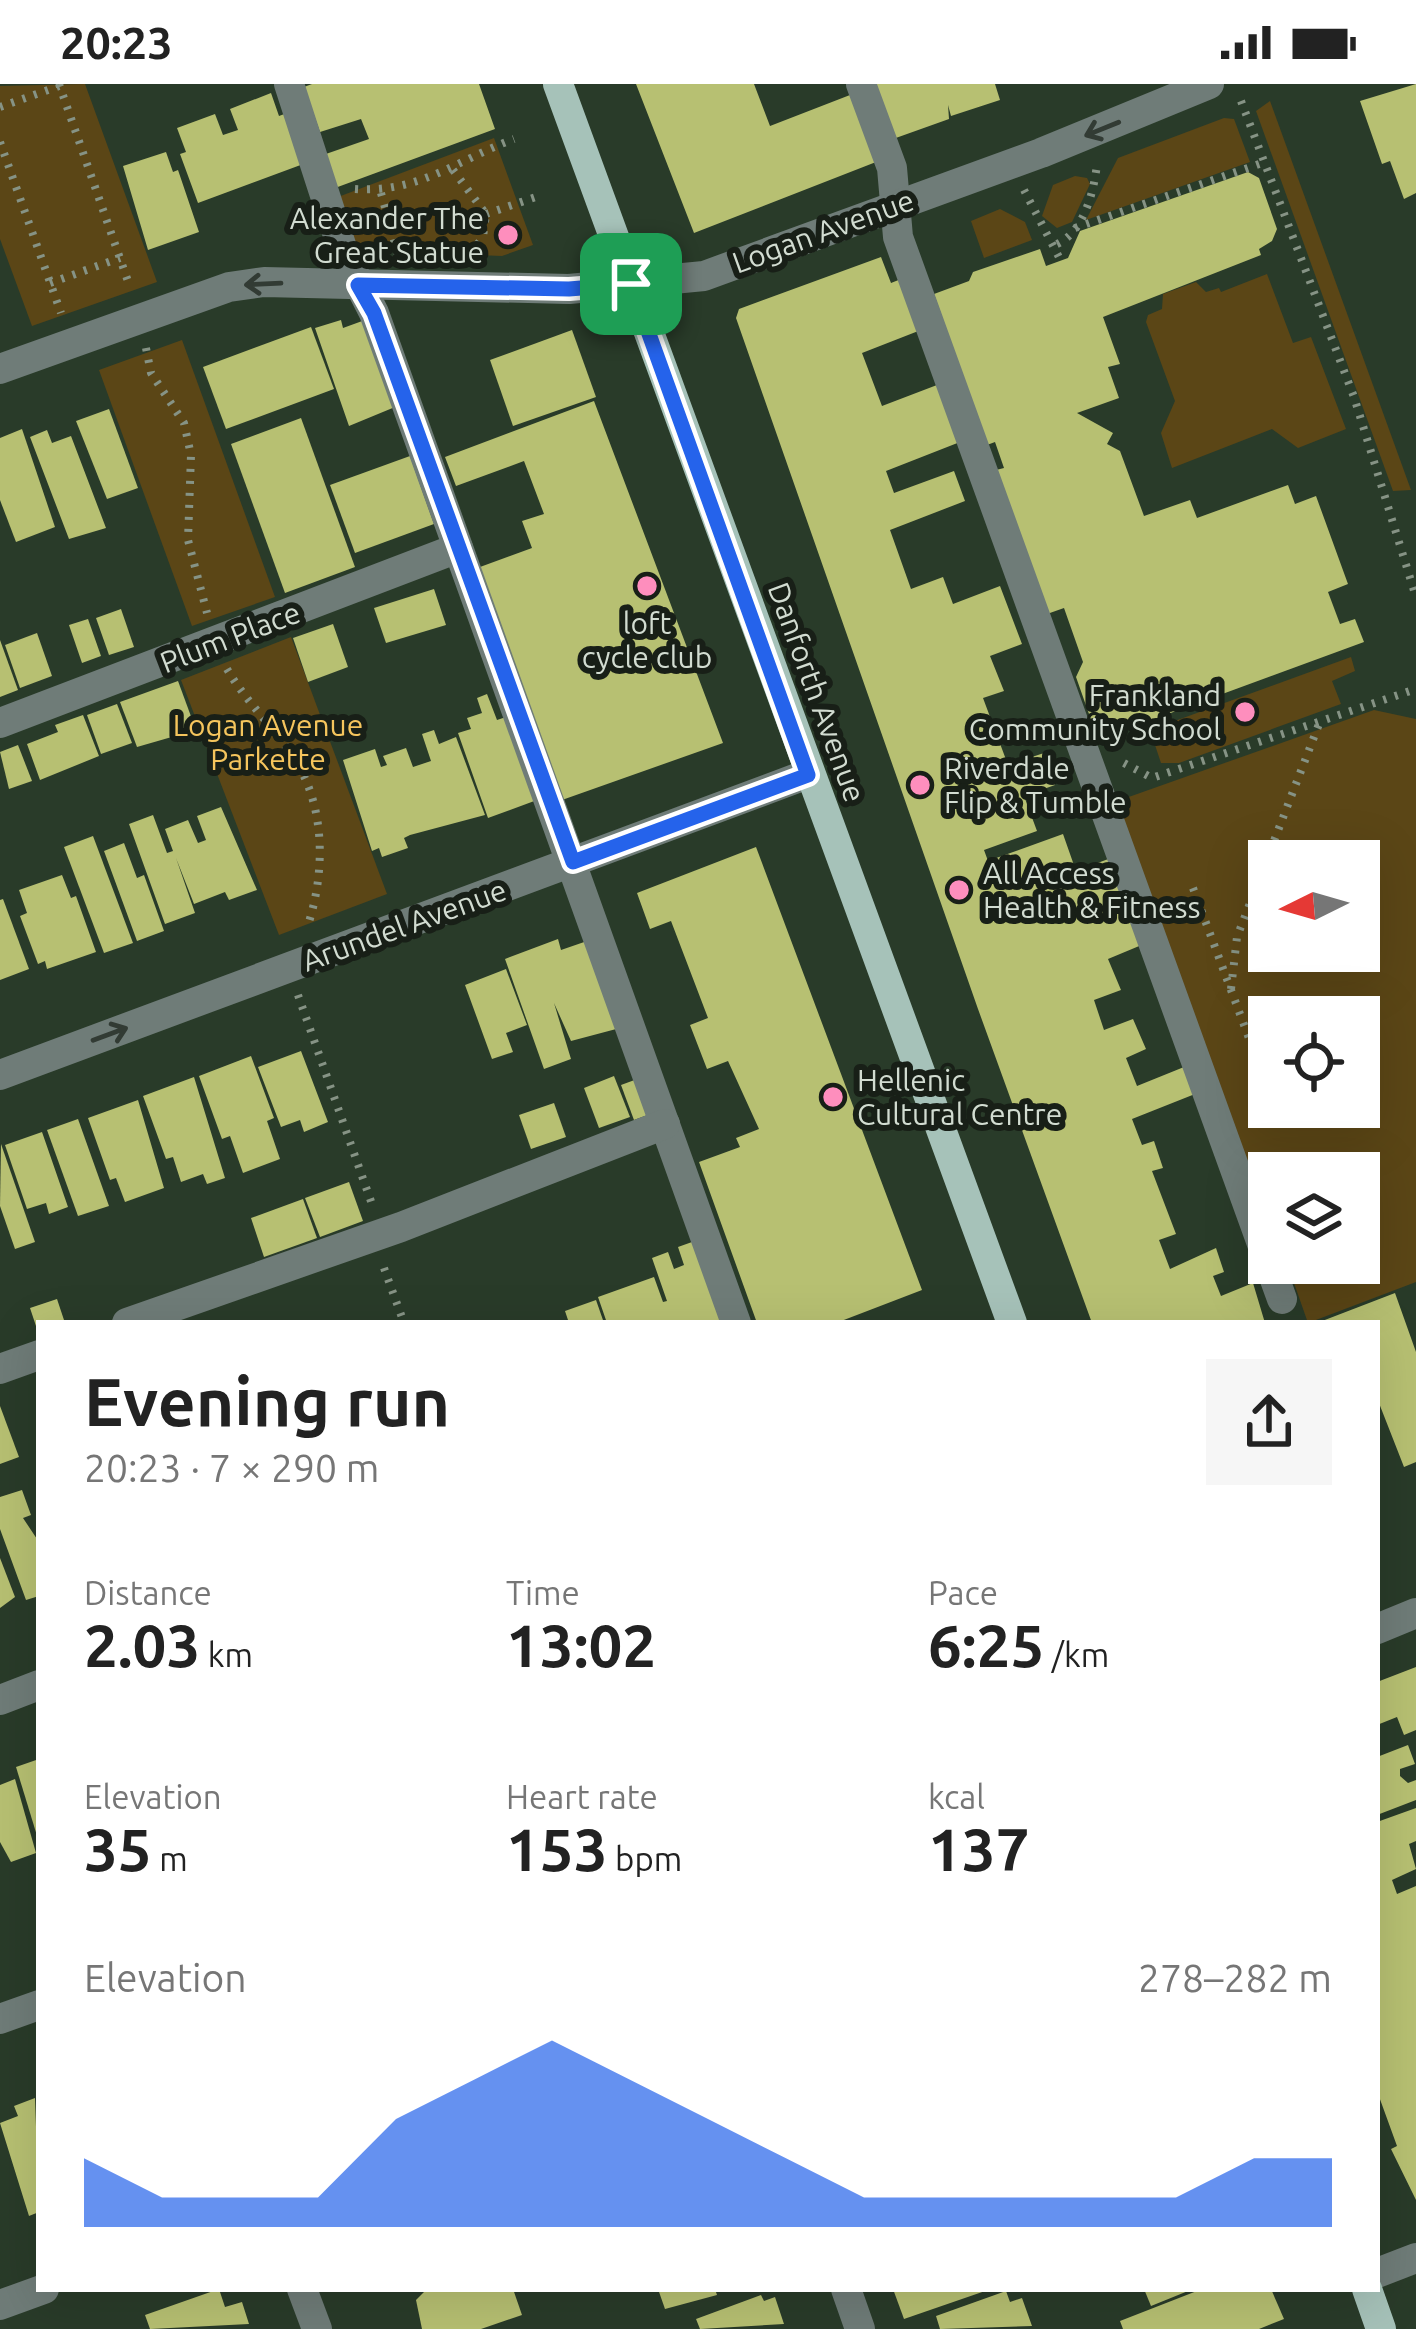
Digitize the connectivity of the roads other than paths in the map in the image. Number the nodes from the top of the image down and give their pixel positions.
1 (289, 84) edge
2 (558, 84) edge
3 (861, 84) edge
4 (1209, 84) edge
5 (895, 203) junction
6 (631, 284) junction
7 (358, 285) junction
8 (0, 369) edge
9 (458, 548) junction
10 (0, 723) edge
11 (808, 775) junction
12 (573, 862) junction
13 (0, 1075) edge
14 (665, 1124) junction
15 (1282, 1299) dead end
16 (135, 1320) edge
17 (735, 1320) edge
18 (1011, 1320) edge
19 (36, 1356) edge
20 (0, 1370) edge
21 (1416, 1613) edge
22 (1380, 1628) edge
23 (36, 1686) edge
24 (0, 1700) edge
25 (36, 2006) edge
26 (0, 2019) edge
27 (1416, 2258) edge
28 (1380, 2272) edge
29 (36, 2292) edge
30 (303, 2292) edge
31 (847, 2292) edge
32 (1368, 2292) edge
33 (0, 2305) edge
34 (316, 2329) edge
35 (860, 2329) edge
36 (1382, 2329) edge

1 - 7 street
2 - 6 main road, Danforth Avenue
3 - 5 street
4 -> 5 street, Logan Avenue
5 - 6 street, Logan Avenue
5 - 15 street
6 - 7 street, Logan Avenue
6 - 11 main road, Danforth Avenue
7 -> 8 street, Logan Avenue
7 - 9 street
9 - 10 street, Plum Place
9 - 12 street
11 - 12 street, Arundel Avenue
11 - 18 main road, Danforth Avenue
13 -> 12 street, Arundel Avenue
12 - 14 street
14 - 16 street
14 - 17 street
19 - 20 street
21 - 22 street
23 - 24 street
25 - 26 street
27 - 28 street
29 - 33 street
30 - 34 street
31 - 35 street
32 - 36 main road

